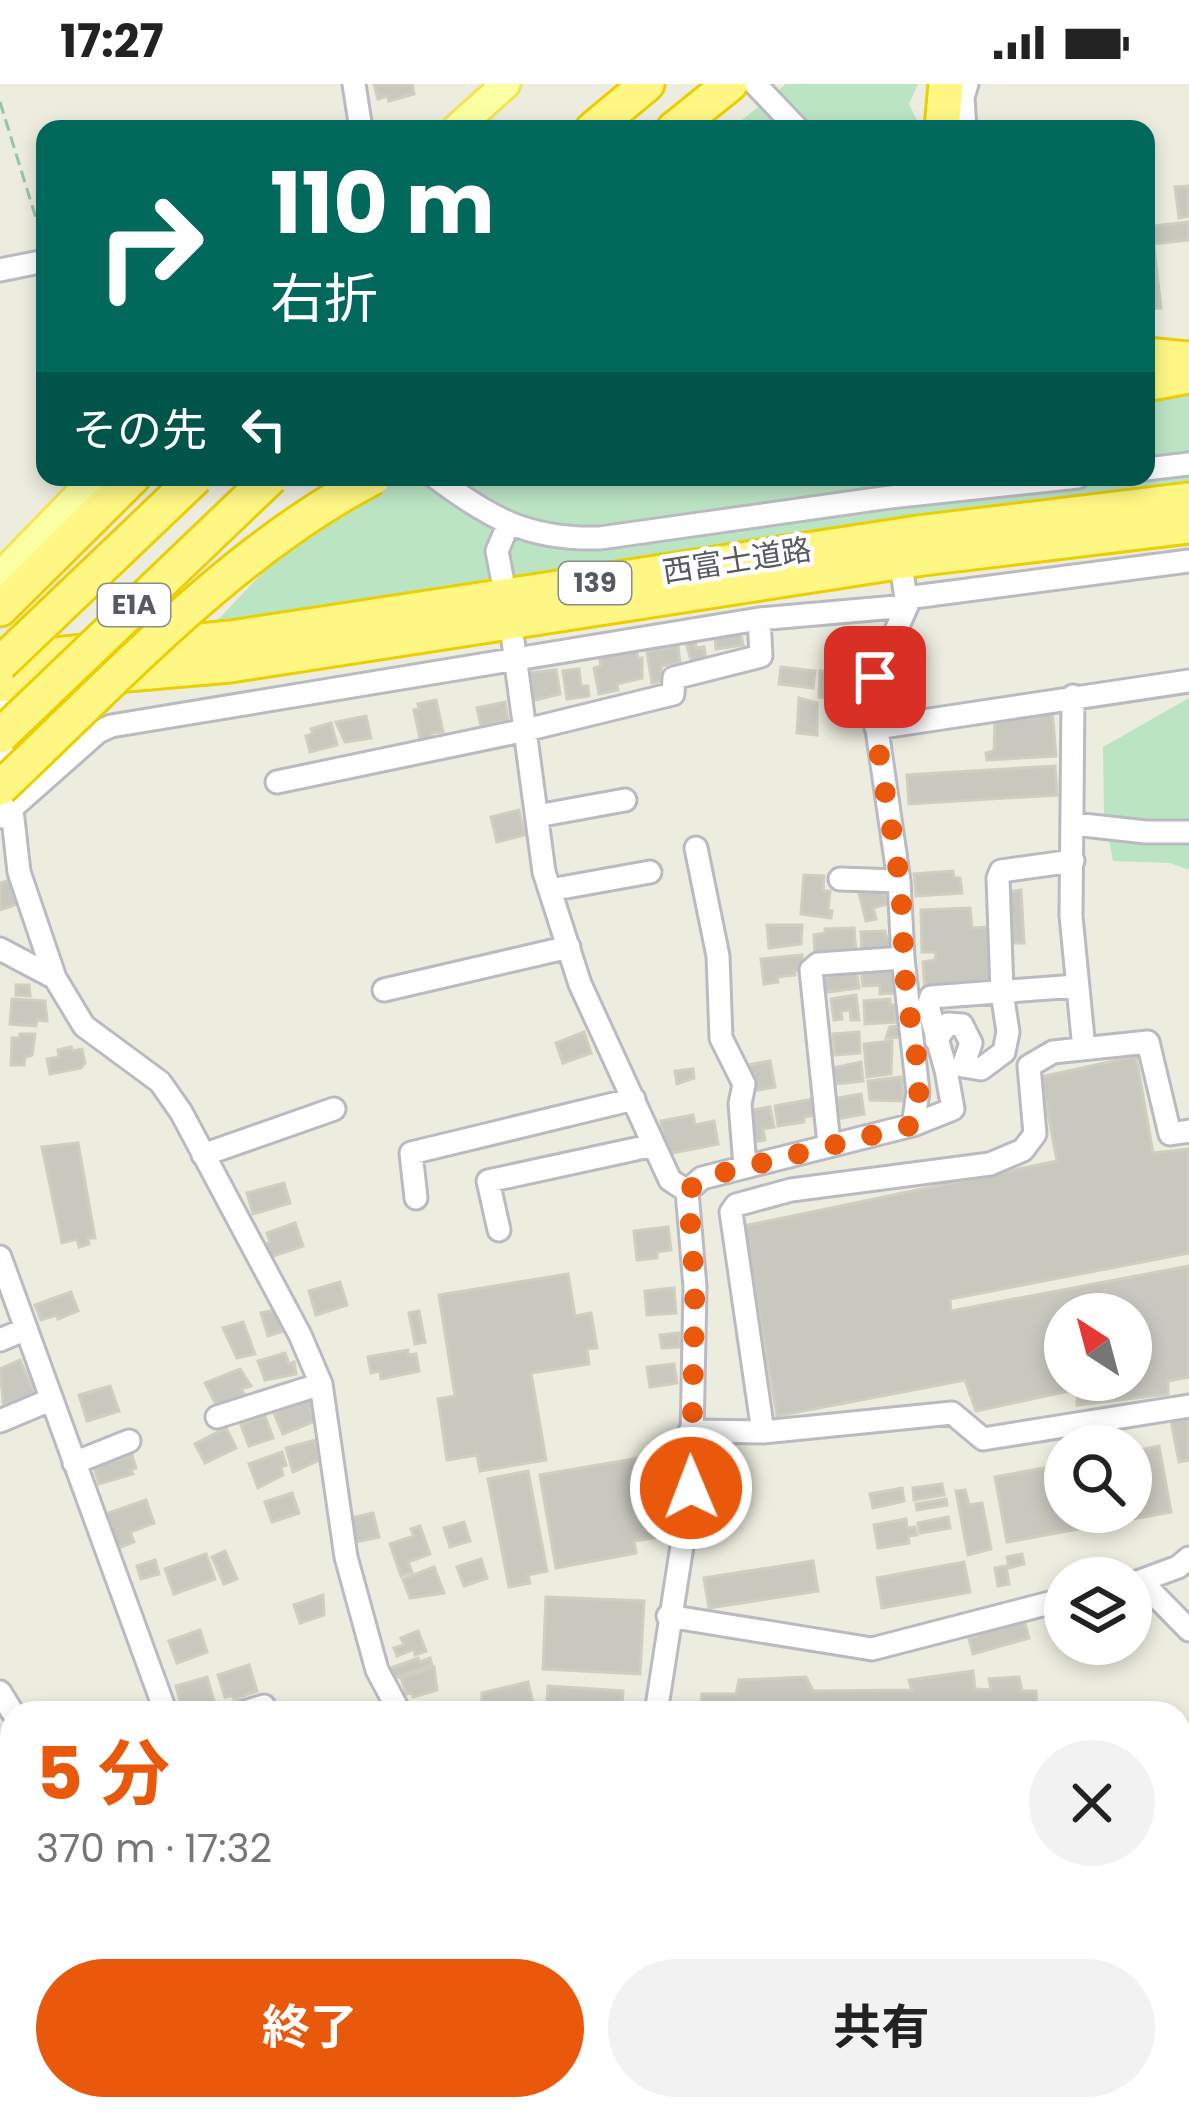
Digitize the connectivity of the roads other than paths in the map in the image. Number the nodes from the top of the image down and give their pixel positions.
1 (354, 84) edge
2 (506, 84) edge
3 (604, 84) edge
4 (647, 84) edge
5 (730, 84) edge
6 (755, 84) edge
7 (946, 84) edge
8 (967, 84) edge
9 (360, 120) edge
10 (466, 120) edge
11 (594, 120) edge
12 (603, 120) edge
13 (685, 120) edge
14 (789, 120) edge
15 (943, 120) edge
16 (965, 120) edge
17 (36, 263) edge
18 (0, 270) edge
19 (1155, 357) edge
20 (1189, 359) edge
21 (1189, 376) edge
22 (1155, 382) edge
23 (1189, 399) edge
24 (1155, 403) edge
25 (1189, 464) edge
26 (1155, 469) edge
27 (87, 486) edge
28 (124, 486) edge
29 (186, 486) edge
30 (262, 486) edge
31 (358, 486) edge
32 (449, 486) edge
33 (1022, 486) edge
34 (1189, 500) edge
35 (508, 525) junction
36 (1189, 526) edge
37 (1189, 561) edge
38 (0, 576) edge
39 (502, 577) dead end
40 (905, 594) junction
41 (0, 609) edge
42 (758, 619) junction
43 (515, 651) junction
44 (0, 662) edge
45 (1189, 681) edge
46 (0, 685) edge
47 (1072, 696) junction
48 (0, 703) edge
49 (876, 728) junction
50 (526, 730) junction
51 (0, 736) edge
52 (277, 782) dead end
53 (625, 800) dead end
54 (3, 806) edge
55 (537, 816) junction
56 (1074, 824) junction
57 (1189, 832) edge
58 (695, 848) dead end
59 (1072, 861) junction
60 (650, 872) dead end
61 (840, 879) dead end
62 (899, 880) junction
63 (550, 890) junction
64 (568, 947) junction
65 (0, 949) edge
66 (903, 958) junction
67 (55, 978) junction
68 (1076, 986) junction
69 (383, 990) dead end
70 (1002, 992) junction
71 (936, 1040) junction
72 (1084, 1049) junction
73 (955, 1068) junction
74 (634, 1099) junction
75 (334, 1109) dead end
76 (913, 1125) junction
77 (1189, 1131) edge
78 (829, 1144) junction
79 (654, 1145) junction
80 (203, 1155) junction
81 (745, 1166) junction
82 (688, 1191) junction
83 (416, 1198) dead end
84 (500, 1230) dead end
85 (0, 1257) edge
86 (26, 1329) junction
87 (0, 1340) edge
88 (321, 1384) junction
89 (50, 1400) junction
90 (1189, 1406) edge
91 (218, 1417) dead end
92 (0, 1421) edge
93 (690, 1431) junction
94 (763, 1432) junction
95 (129, 1441) dead end
96 (74, 1463) junction
97 (1189, 1558) edge
98 (1152, 1577) edge
99 (1152, 1597) edge
100 (1044, 1604) edge
101 (668, 1616) junction
102 (1189, 1630) edge
103 (162, 1701) edge
104 (394, 1701) edge
105 (657, 1701) edge

1 - 9 street
2 - 10 main road
3 - 11 highway
4 - 12 highway
5 - 13 highway
6 - 14 street
7 - 15 highway
8 - 16 street
17 - 18 street
19 - 20 highway
21 - 22 highway
23 - 24 highway
25 - 26 street
27 - 38 main road
28 - 41 highway
29 - 44 highway, E1A, bridge
30 - 51 highway, E1A, bridge
31 - 54 highway, bridge
32 - 35 street
33 - 35 street
34 - 44 highway, 西富士道路 / 139
35 - 39 street
36 - 46 highway, 西富士道路 / 139
37 - 40 street
40 - 42 street
40 - 49 street
42 - 43 street
42 - 50 street
43 - 50 street
43 - 54 street
45 - 47 street
47 - 49 street
47 - 56 street
48 - 54 street
49 - 62 street
50 - 52 street
50 - 55 street
53 - 55 street
54 - 67 street
55 - 63 street
56 - 57 street
56 - 59 street
58 - 81 street
59 - 68 street
59 - 70 street
60 - 63 street
61 - 62 street
62 - 66 street
63 - 64 street
64 - 69 street
64 - 74 street
65 - 67 street
66 - 76 street
66 - 78 street
67 - 80 street
68 - 70 street
68 - 72 street
70 - 71 street
70 - 73 street
71 - 73 street
71 - 73 street
72 - 77 street
72 - 94 street
73 - 76 street
74 - 79 street
74 - 83 street
75 - 80 street
76 - 78 street
78 - 81 street
79 - 82 street
79 - 84 street
80 - 88 street
81 - 82 street
82 - 93 street
85 - 86 street
86 - 87 street
86 - 89 street
88 - 91 street
88 - 104 street
89 - 92 street
89 - 96 street
90 - 94 street
93 - 94 street
93 - 101 street
95 - 96 street
96 - 103 street
97 - 98 street
99 - 102 street
100 - 101 street
101 - 105 street

